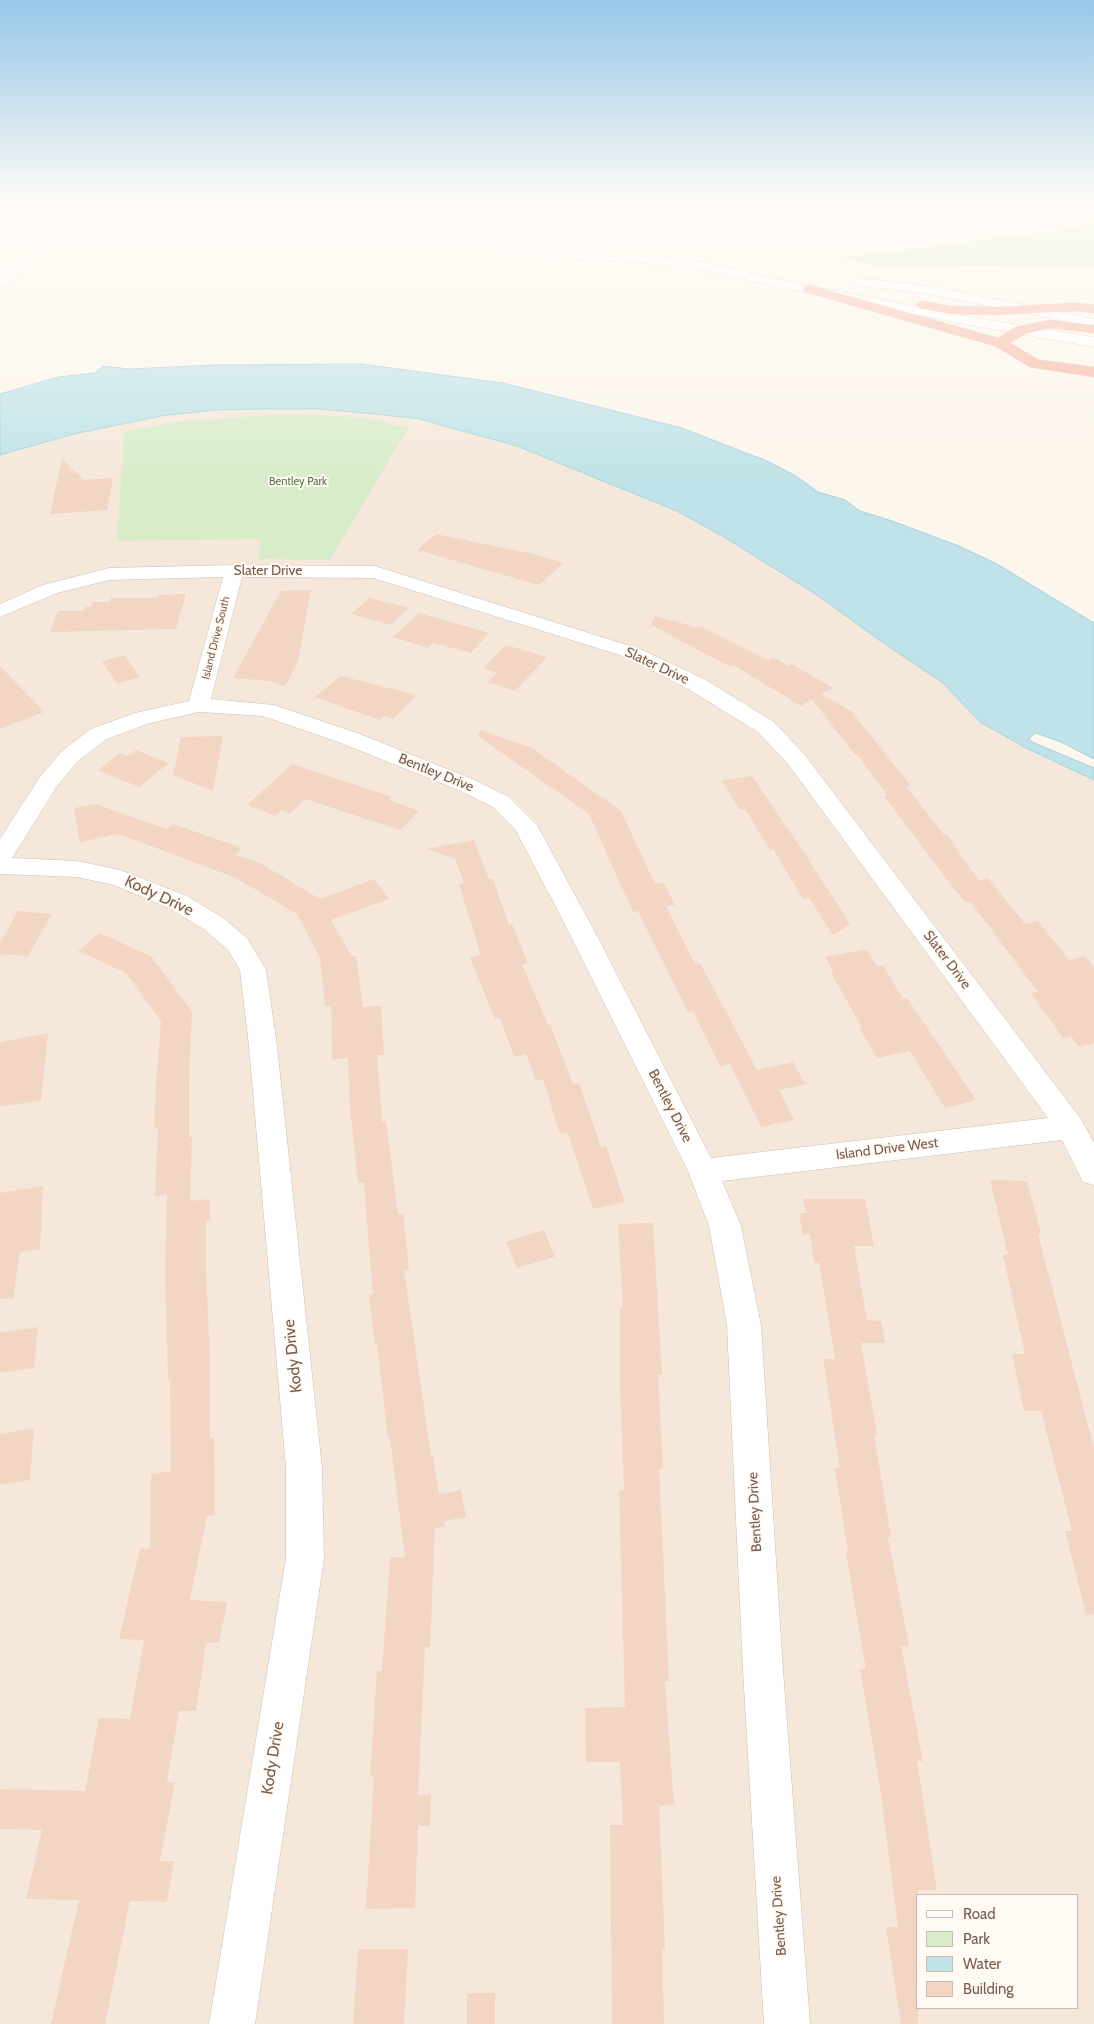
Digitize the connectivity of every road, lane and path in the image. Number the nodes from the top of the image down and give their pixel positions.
1 (837, 296) edge
2 (848, 296) edge
3 (876, 296) edge
4 (958, 296) edge
5 (1094, 309) edge
6 (1026, 310) junction
7 (1094, 323) edge
8 (1094, 329) edge
9 (1020, 330) junction
10 (1000, 342) junction
11 (1094, 342) edge
12 (1094, 372) edge
13 (234, 570) junction
14 (0, 611) edge
15 (199, 705) junction
16 (0, 858) edge
17 (0, 866) edge
18 (1071, 1127) junction
19 (703, 1172) junction
20 (1094, 1172) edge
21 (232, 2024) edge
22 (786, 2024) edge

1 - 10 highway
2 - 9 street
3 - 6 highway
4 - 6 street
5 - 6 highway
6 - 7 street
8 - 9 highway
9 - 10 highway
9 - 11 street
10 - 12 highway
13 - 14 street, Slater Drive
13 - 15 street, Island Drive South
13 - 18 street, Slater Drive
15 - 16 street, Bentley Drive
15 - 19 street, Bentley Drive
17 - 21 street, Kody Drive
18 - 19 street, Island Drive West
18 - 20 street, Slater Drive
19 - 22 street, Bentley Drive

